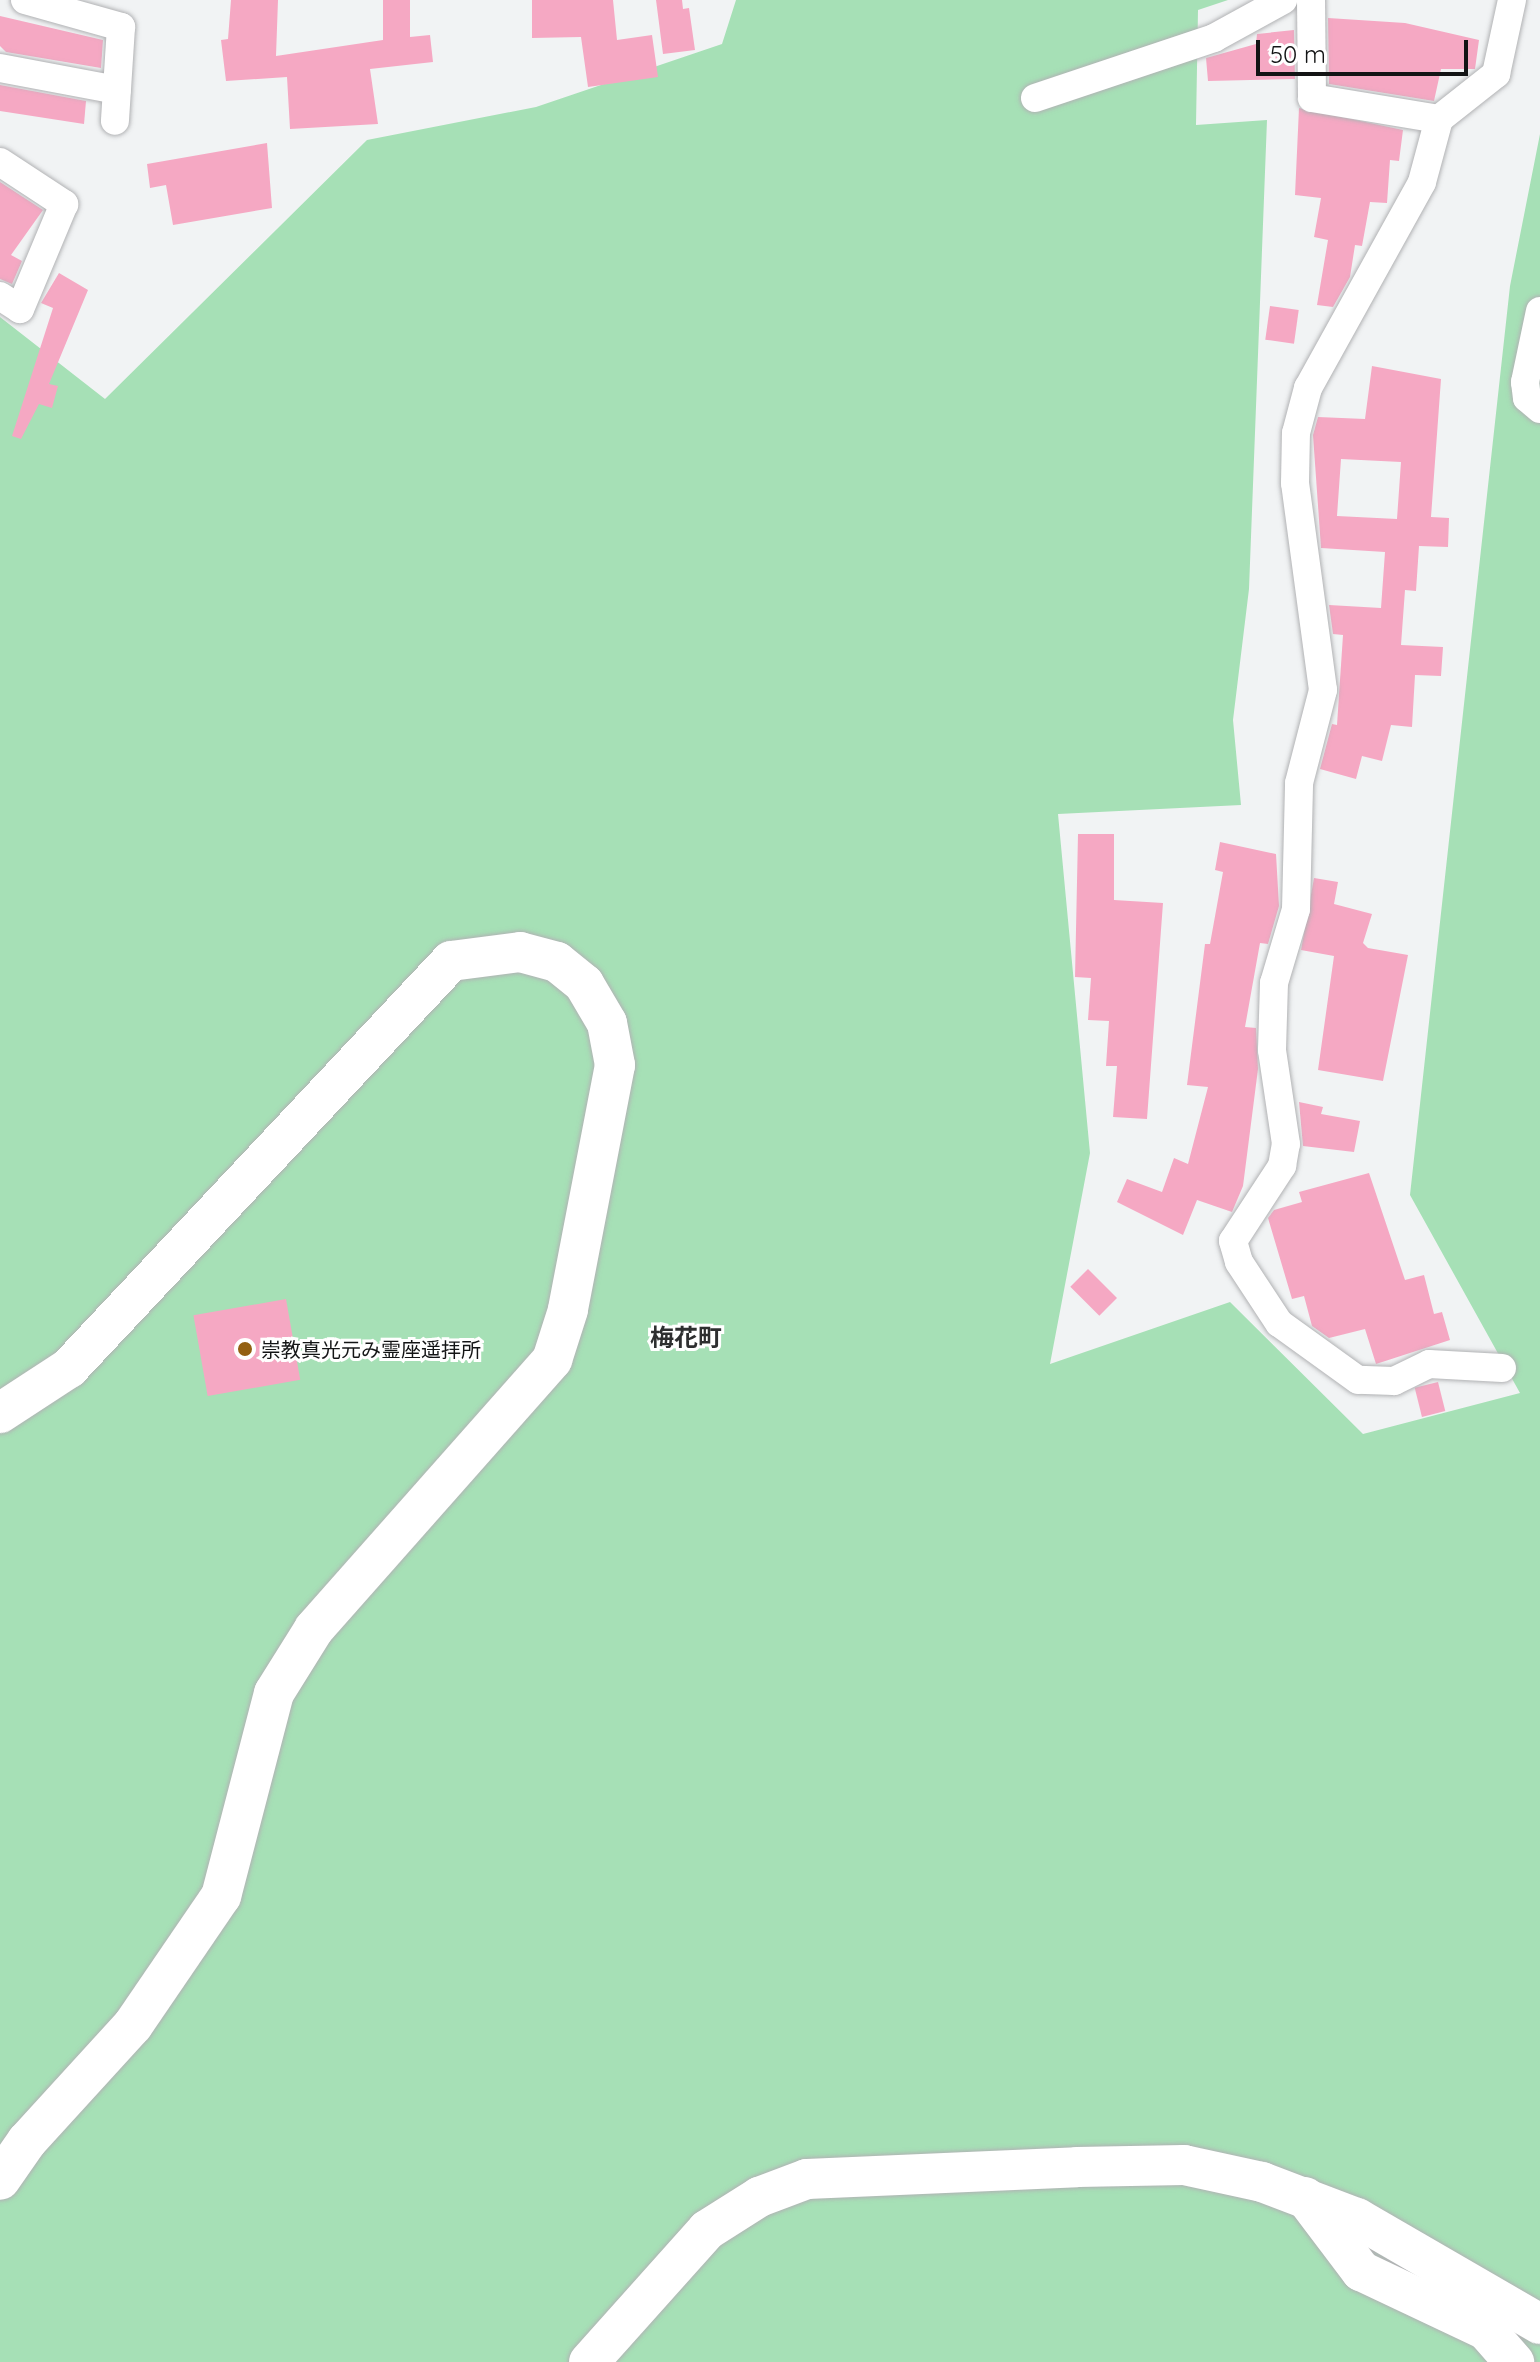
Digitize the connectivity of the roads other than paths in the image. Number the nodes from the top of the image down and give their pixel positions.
1 (25, 0) edge
2 (1283, 0) edge
3 (1311, 0) edge
4 (1512, 0) edge
5 (0, 68) edge
6 (117, 90) junction
7 (1035, 98) dead end
8 (1439, 119) junction
9 (115, 121) dead end
10 (0, 162) edge
11 (0, 296) edge
12 (1540, 311) edge
13 (1540, 409) edge
14 (1502, 1368) dead end
15 (0, 1413) edge
16 (0, 2180) edge
17 (1305, 2197) junction
18 (1540, 2324) edge
19 (589, 2362) edge
20 (1514, 2362) edge

1 - 6 street
2 - 7 street
3 - 8 street
4 - 8 street
5 - 6 street
6 - 9 street
8 - 14 street
10 - 11 street
12 - 13 street
15 - 16 street
17 - 18 street
17 - 19 street
17 - 20 street

